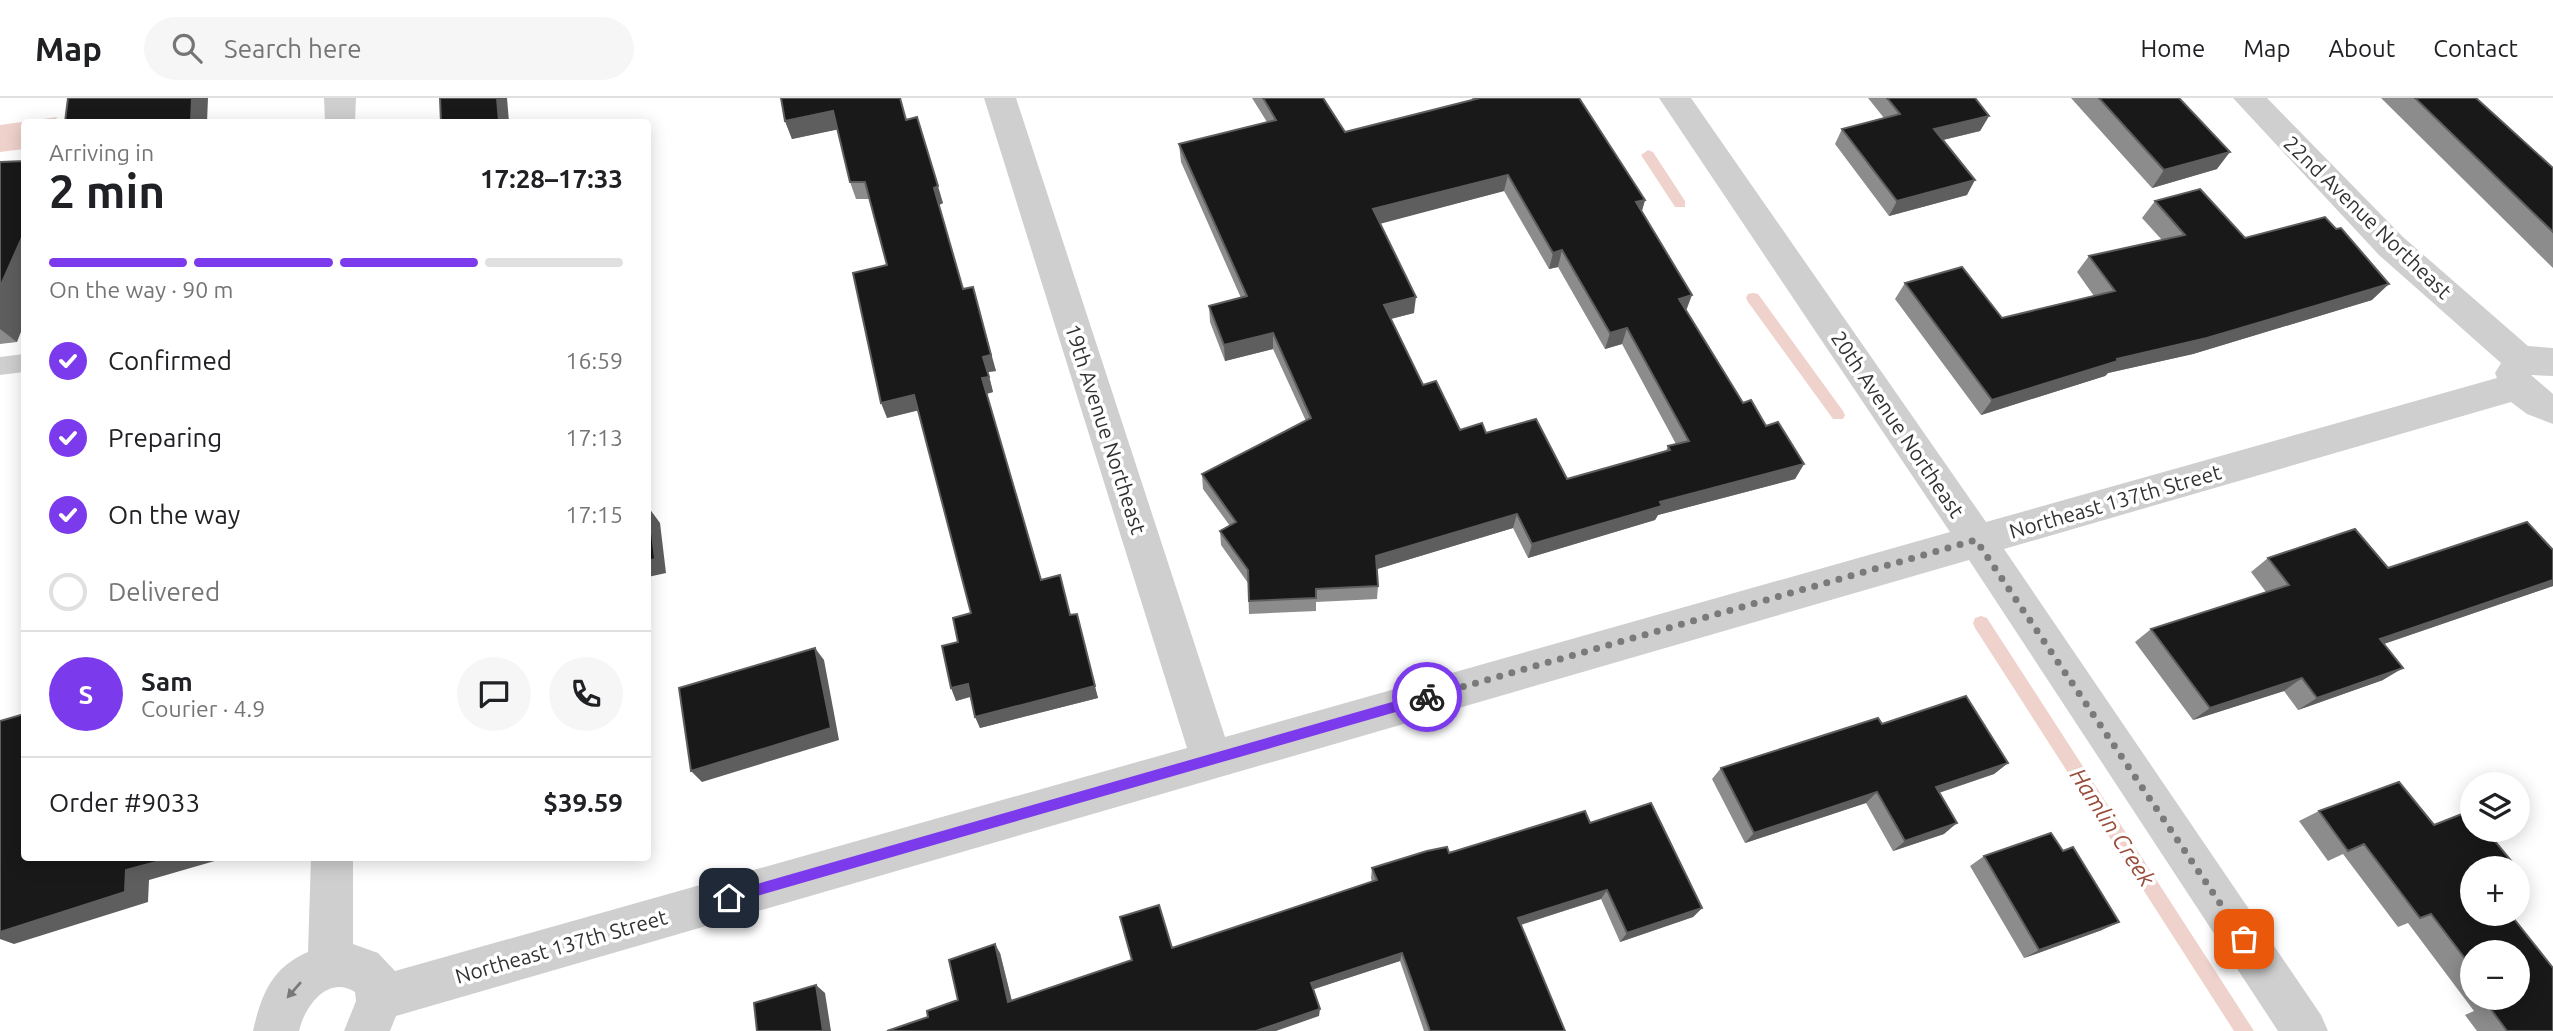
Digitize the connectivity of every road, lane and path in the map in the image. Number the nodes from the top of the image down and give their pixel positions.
1 (340, 98) edge
2 (1000, 98) edge
3 (1675, 98) edge
4 (2249, 98) edge
5 (340, 119) edge
6 (21, 363) edge
7 (0, 366) edge
8 (2531, 370) edge
9 (2553, 408) edge
10 (1976, 540) junction
11 (1211, 759) junction
12 (332, 861) edge
13 (330, 965) junction
14 (373, 1015) edge
15 (273, 1030) edge
16 (2305, 1031) edge

1 - 5 street
2 - 11 street, 19th Avenue Northeast
3 - 10 street, 20th Avenue Northeast
4 - 8 street, 22nd Avenue Northeast
6 - 7 lane
8 - 9 street, 22nd Avenue Northeast
8 - 10 street, Northeast 137th Street
10 - 11 street, Northeast 137th Street
10 - 16 street, 20th Avenue Northeast
11 - 14 street, Northeast 137th Street
12 - 13 street
13 - 14 street
13 -> 15 street

